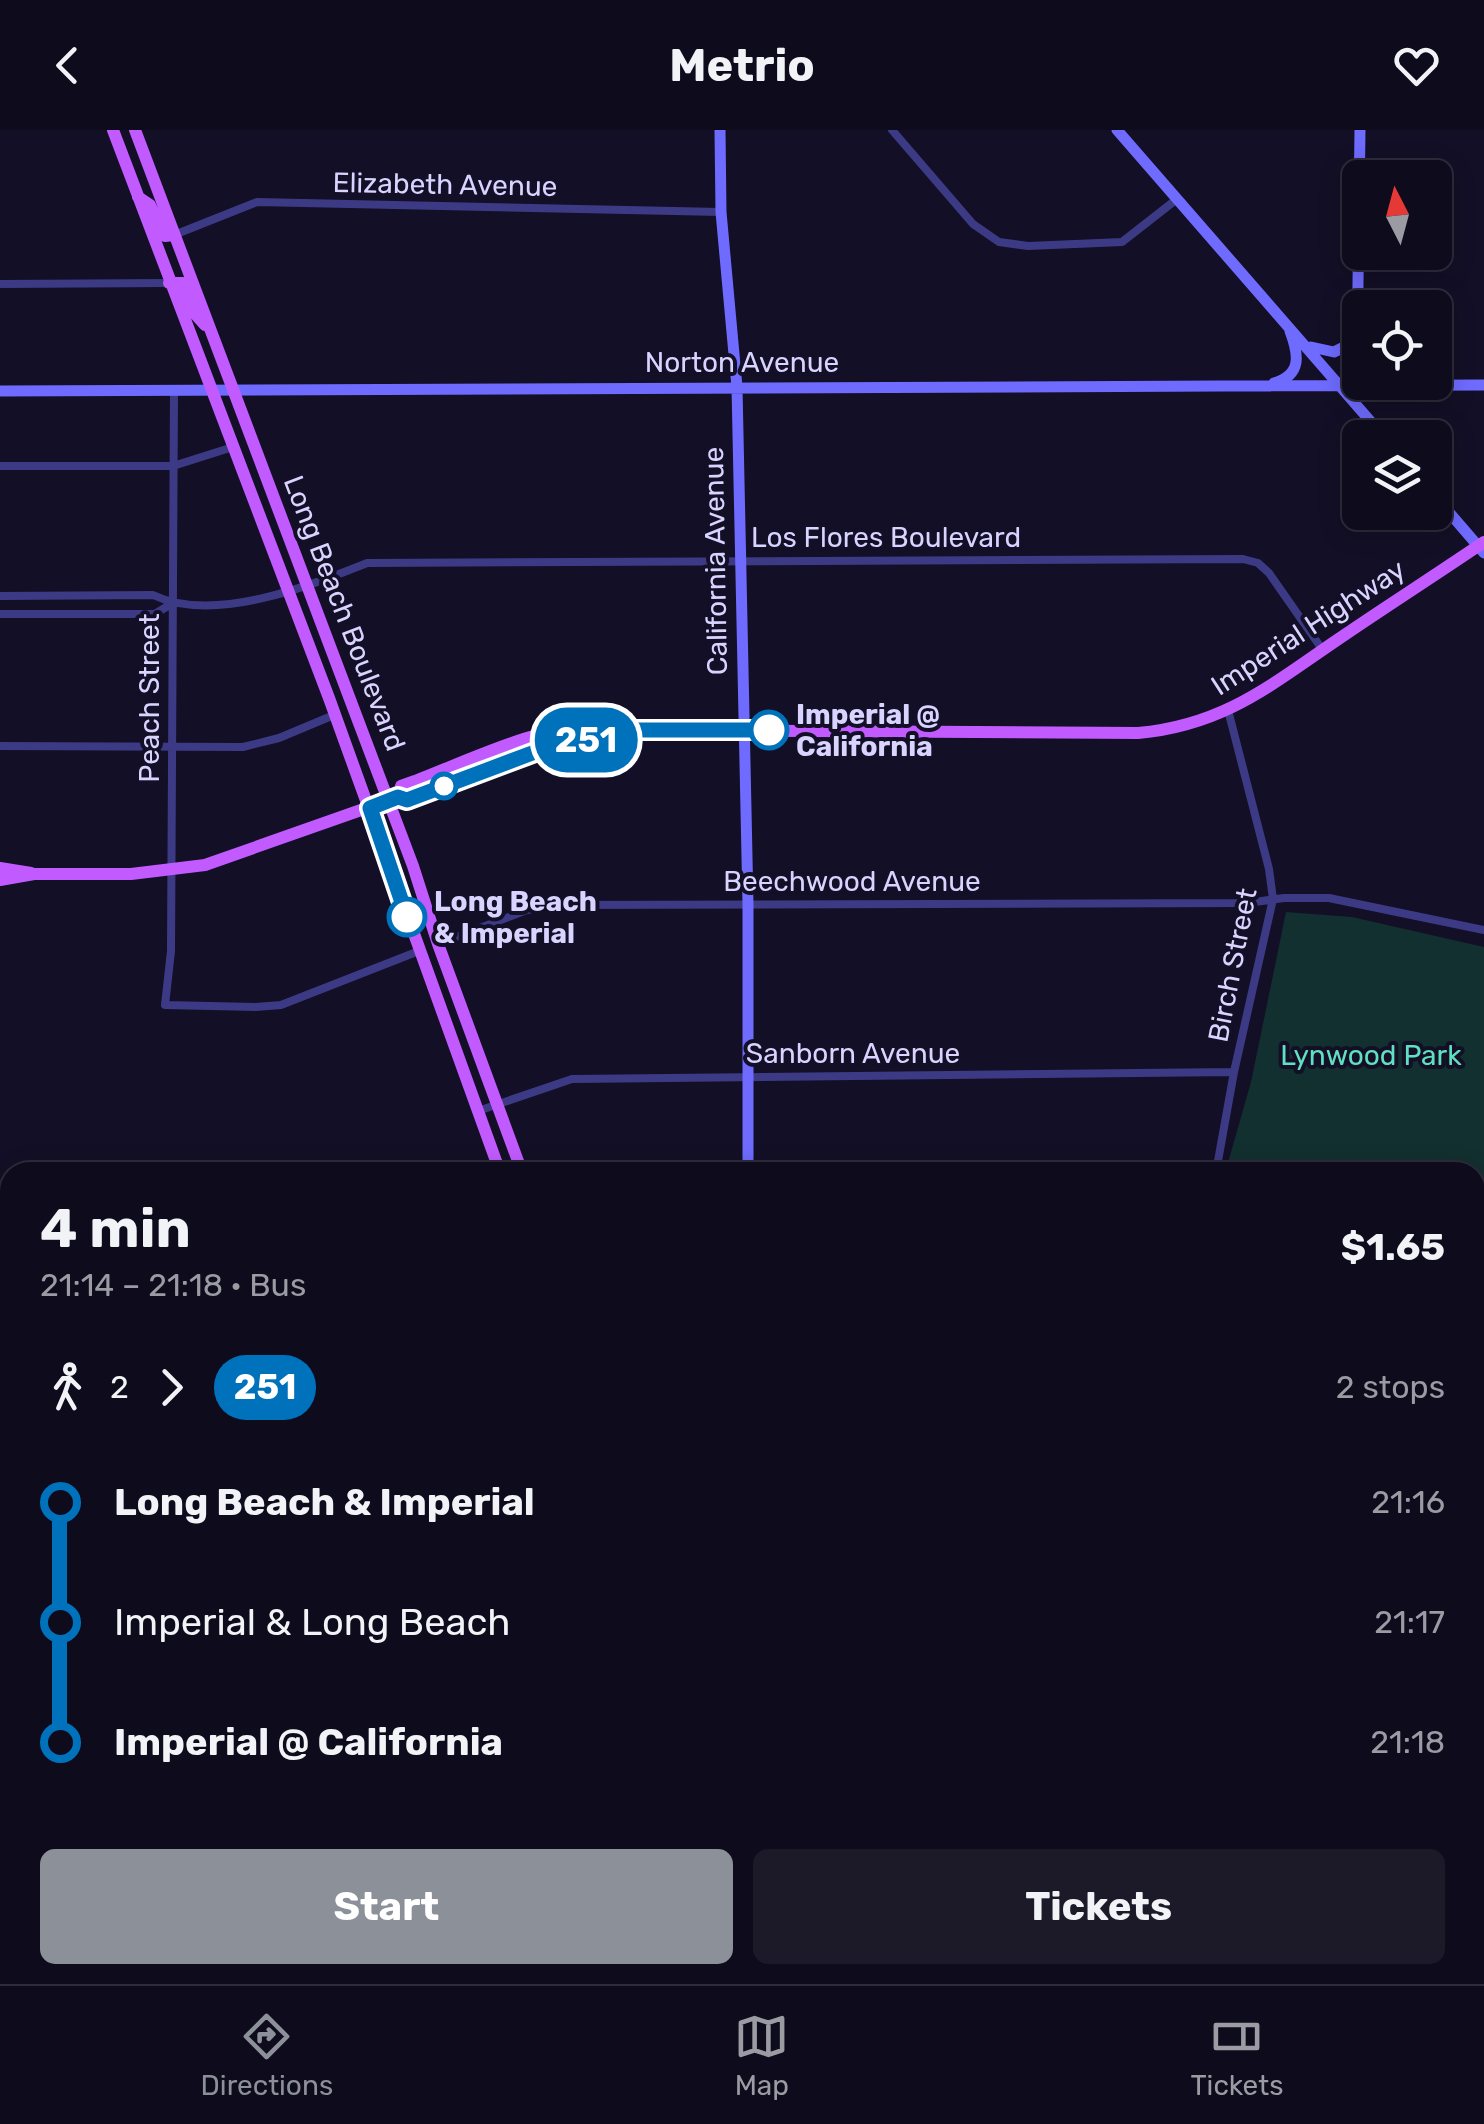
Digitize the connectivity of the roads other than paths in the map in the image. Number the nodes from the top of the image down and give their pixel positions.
1 (113, 130) edge
2 (135, 130) edge
3 (720, 130) edge
4 (892, 130) edge
5 (1117, 130) edge
6 (1360, 130) edge
7 (138, 198) junction
8 (1177, 199) junction
9 (721, 212) junction
10 (174, 236) junction
11 (170, 283) junction
12 (0, 284) edge
13 (1358, 290) edge
14 (1286, 323) junction
15 (210, 326) junction
16 (1306, 345) junction
17 (1342, 348) edge
18 (1484, 384) edge
19 (1452, 385) edge
20 (1248, 387) junction
21 (1342, 387) joint
22 (736, 388) junction
23 (174, 390) junction
24 (212, 390) junction
25 (234, 390) junction
26 (0, 391) edge
27 (1353, 400) edge
28 (1370, 420) edge
29 (233, 446) junction
30 (0, 466) edge
31 (174, 466) junction
32 (1452, 514) edge
33 (1482, 547) edge
34 (739, 560) junction
35 (308, 585) junction
36 (289, 592) junction
37 (0, 596) edge
38 (171, 604) junction
39 (0, 614) edge
40 (1322, 650) junction
41 (1228, 710) junction
42 (334, 715) junction
43 (744, 730) junction
44 (0, 746) edge
45 (170, 747) junction
46 (393, 799) junction
47 (370, 808) junction
48 (0, 868) edge
49 (172, 871) junction
50 (34, 874) junction
51 (0, 880) edge
52 (1273, 900) junction
53 (748, 904) junction
54 (1484, 930) edge
55 (438, 944) junction
56 (419, 951) junction
57 (1234, 1072) junction
58 (748, 1077) junction
59 (496, 1104) junction
60 (478, 1111) junction
61 (496, 1162) edge
62 (518, 1162) edge
63 (748, 1162) edge
64 (1218, 1162) edge

1 - 7 main road, Long Beach Boulevard
2 - 10 main road, Long Beach Boulevard
3 - 9 street, California Avenue
4 - 8 street
5 - 8 street
6 - 13 street
7 - 10 main road
7 - 11 main road, Long Beach Boulevard
8 - 14 street
9 - 10 street, Elizabeth Avenue
9 - 22 street, California Avenue
10 - 15 main road, Long Beach Boulevard
11 - 12 street
11 - 15 main road
11 - 24 main road, Long Beach Boulevard
14 - 16 street
14 - 20 street
15 - 25 main road, Long Beach Boulevard
16 - 17 street
16 - 21 street
18 - 19 street, Norton Avenue
20 - 21 street, Norton Avenue
20 - 22 street, Norton Avenue
22 - 25 street, Norton Avenue
22 - 34 street, California Avenue
23 - 24 street, Norton Avenue
23 - 26 street, Norton Avenue
23 - 31 street, Peach Street
24 - 25 street, Norton Avenue
24 - 29 main road, Long Beach Boulevard
25 - 35 main road, Long Beach Boulevard
27 - 28 street
29 - 31 street
29 - 36 main road, Long Beach Boulevard
30 - 31 street
31 - 38 street, Peach Street
32 - 33 street
33 - 40 main road, Imperial Highway
34 - 35 street, Los Flores Boulevard
34 - 40 street, Los Flores Boulevard
34 - 43 street, California Avenue
35 - 36 street, Los Flores Boulevard
35 - 46 main road, Long Beach Boulevard
36 - 38 street, Los Flores Boulevard
36 - 42 main road, Long Beach Boulevard
37 - 38 street, Los Flores Boulevard
38 - 39 street, Los Flores Boulevard
38 - 45 street, Peach Street
40 - 41 main road, Imperial Highway
41 - 43 main road, Imperial Highway
41 - 52 street, Birch Street
42 - 45 street
42 - 47 main road, Long Beach Boulevard
43 - 46 main road, Imperial Highway
43 - 53 street, California Avenue
44 - 45 street
45 - 49 street, Peach Street
46 - 47 main road, Imperial Highway
46 - 55 main road, Long Beach Boulevard
47 - 49 main road, Imperial Highway
47 - 56 main road, Long Beach Boulevard
48 - 50 main road, Imperial Highway
49 - 50 main road, Imperial Highway
49 - 56 street, Peach Street
50 - 51 main road, Imperial Highway
52 - 53 street, Beechwood Avenue
52 - 54 street, Beechwood Avenue
52 - 57 street, Birch Street
53 - 55 street, Beechwood Avenue
53 - 58 street, California Avenue
55 - 59 main road, Long Beach Boulevard
56 - 60 main road, Long Beach Boulevard
57 - 58 street, Sanborn Avenue
57 - 64 street, Birch Street
58 - 59 street, Sanborn Avenue
58 - 63 street, California Avenue
59 - 60 street, Sanborn Avenue
59 - 62 main road, Long Beach Boulevard
60 - 61 main road, Long Beach Boulevard

